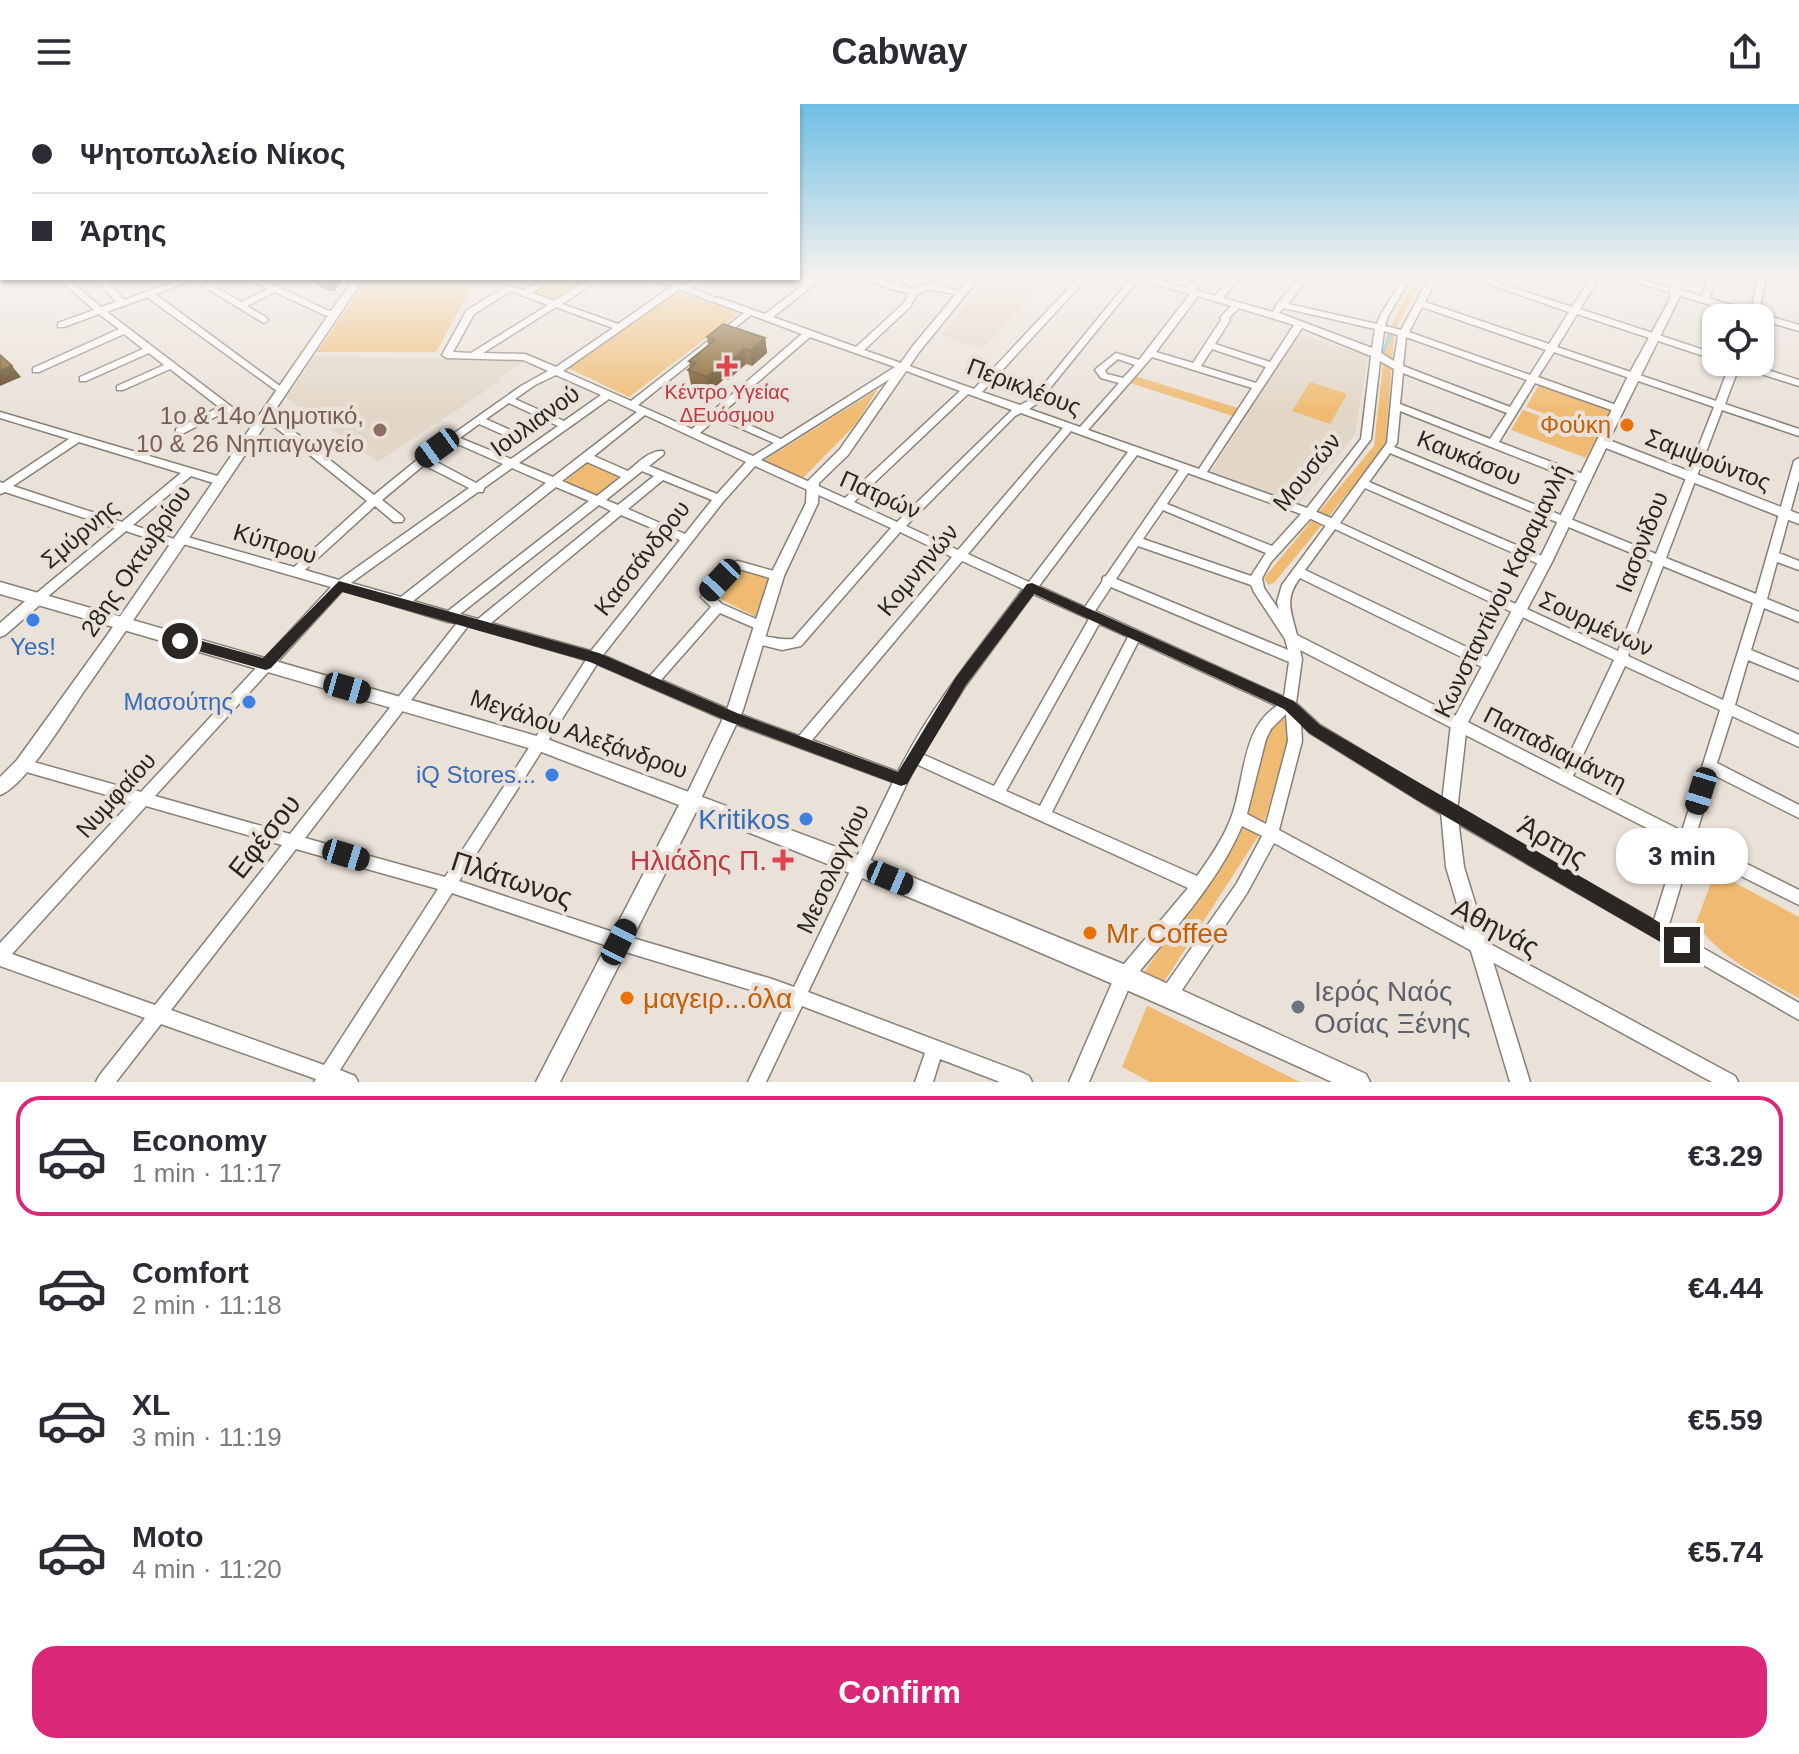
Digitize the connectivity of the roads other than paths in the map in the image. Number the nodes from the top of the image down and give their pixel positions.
1 (70, 322) edge
2 (114, 322) edge
3 (186, 322) edge
4 (329, 322) edge
5 (463, 322) edge
6 (527, 322) edge
7 (605, 322) edge
8 (628, 322) edge
9 (738, 322) edge
10 (780, 322) edge
11 (889, 322) edge
12 (939, 322) edge
13 (1040, 322) edge
14 (1102, 322) edge
15 (1171, 322) edge
16 (1225, 322) edge
17 (1291, 322) edge
18 (1350, 322) edge
19 (1384, 322) edge
20 (1409, 322) edge
21 (1474, 322) edge
22 (1568, 322) edge
23 (1608, 322) edge
24 (1661, 322) edge
25 (1775, 322) edge
26 (61, 325) dead end
27 (1299, 325) junction
28 (619, 327) junction
29 (1799, 328) edge
30 (1380, 329) junction
31 (125, 330) junction
32 (810, 332) junction
33 (1403, 333) junction
34 (1655, 337) junction
35 (1210, 345) junction
36 (1552, 348) junction
37 (150, 349) junction
38 (858, 350) junction
39 (1702, 352) edge
40 (1150, 353) junction
41 (1376, 354) junction
42 (474, 355) junction
43 (1139, 363) junction
44 (171, 365) junction
45 (904, 366) junction
46 (1272, 366) junction
47 (1195, 367) junction
48 (1399, 368) junction
49 (36, 370) dead end
50 (557, 371) junction
51 (1774, 375) edge
52 (1634, 376) junction
53 (1730, 376) edge
54 (1533, 378) junction
55 (83, 379) dead end
56 (1123, 381) junction
57 (1799, 383) edge
58 (1258, 387) junction
59 (120, 388) dead end
60 (281, 391) junction
61 (970, 392) junction
62 (608, 395) junction
63 (508, 399) junction
64 (1720, 404) junction
65 (632, 405) junction
66 (1396, 406) junction
67 (226, 407) junction
68 (1618, 409) junction
69 (1017, 410) junction
70 (644, 411) junction
71 (1512, 411) junction
72 (716, 414) junction
73 (0, 415) edge
74 (478, 419) junction
75 (260, 422) junction
76 (566, 426) junction
77 (1068, 428) junction
78 (180, 431) dead end
79 (1081, 432) junction
80 (693, 433) junction
81 (1799, 433) edge
82 (517, 437) dead end
83 (78, 438) junction
84 (452, 438) junction
85 (1602, 442) junction
86 (782, 443) junction
87 (1493, 443) junction
88 (1389, 449) junction
89 (1134, 451) junction
90 (659, 453) dead end
91 (588, 458) junction
92 (422, 459) junction
93 (753, 461) junction
94 (512, 466) junction
95 (639, 466) junction
96 (1798, 468) edge
97 (1185, 469) junction
98 (189, 472) junction
99 (1201, 474) junction
100 (627, 475) junction
101 (662, 475) junction
102 (1690, 477) junction
103 (1584, 479) junction
104 (220, 481) junction
105 (1362, 483) junction
106 (555, 484) junction
107 (1, 488) edge
108 (813, 488) junction
109 (479, 489) junction
110 (373, 499) junction
111 (719, 499) junction
112 (595, 501) junction
113 (846, 503) junction
114 (1160, 505) junction
115 (621, 511) junction
116 (1310, 513) junction
117 (1785, 513) junction
118 (398, 519) dead end
119 (1799, 519) edge
120 (1565, 521) junction
121 (1333, 524) junction
122 (122, 527) junction
123 (898, 527) junction
124 (687, 539) junction
125 (1135, 541) junction
126 (179, 542) junction
127 (1273, 551) junction
128 (959, 555) junction
129 (1772, 555) junction
130 (1660, 560) junction
131 (1545, 562) junction
132 (1799, 566) edge
133 (1297, 571) junction
134 (295, 573) junction
135 (777, 576) junction
136 (1107, 580) junction
137 (1256, 582) junction
138 (339, 586) junction
139 (0, 588) edge
140 (1032, 588) junction
141 (36, 600) junction
142 (1760, 601) junction
143 (402, 603) junction
144 (718, 607) junction
145 (1519, 612) junction
146 (1092, 615) junction
147 (448, 617) junction
148 (1799, 617) edge
149 (472, 623) junction
150 (122, 625) junction
151 (0, 631) edge
152 (760, 633) junction
153 (1135, 635) junction
154 (1291, 638) junction
155 (1743, 652) junction
156 (594, 657) junction
157 (1296, 659) junction
158 (1621, 659) junction
159 (266, 665) junction
160 (1491, 665) junction
161 (1799, 676) edge
162 (651, 683) junction
163 (401, 703) junction
164 (1289, 705) junction
165 (1726, 707) junction
166 (732, 717) junction
167 (1459, 724) junction
168 (1799, 741) edge
169 (802, 742) junction
170 (541, 744) junction
171 (913, 756) junction
172 (23, 765) junction
173 (1709, 766) junction
174 (1565, 778) junction
175 (901, 779) junction
176 (0, 787) edge
177 (998, 793) junction
178 (143, 798) junction
179 (692, 800) junction
180 (1449, 811) junction
181 (1799, 812) edge
182 (1044, 813) junction
183 (1242, 818) junction
184 (1267, 833) junction
185 (294, 839) junction
186 (1687, 841) junction
187 (861, 866) junction
188 (1197, 884) junction
189 (449, 885) junction
190 (1799, 898) edge
191 (1659, 931) junction
192 (619, 942) junction
193 (1478, 947) junction
194 (0, 956) edge
195 (1125, 976) junction
196 (799, 996) junction
197 (1168, 996) junction
198 (1799, 1012) edge
199 (158, 1015) junction
200 (935, 1049) junction
201 (326, 1078) edge
202 (105, 1082) edge
203 (349, 1082) edge
204 (548, 1082) edge
205 (757, 1082) edge
206 (924, 1082) edge
207 (1023, 1082) edge
208 (1079, 1082) edge
209 (1358, 1082) edge
210 (1520, 1082) edge
211 (1729, 1082) edge

1 - 26 street
2 - 31 street
3 - 60 street
4 - 60 street, 28ης Οκτωβρίου
5 - 42 street, Πατρών
6 - 42 street
7 - 28 street
8 - 28 street
9 - 65 street
10 - 32 street, Περικλέους
11 - 38 street
12 - 45 street
13 - 61 street
14 - 69 street
15 - 40 street
16 - 35 street
17 - 27 street
18 - 30 street
19 - 30 street, Μουσών
20 - 33 street
21 - 36 street
22 - 36 street
23 - 34 street
24 - 34 street, Κωνσταντίνου Καραμανλή
25 - 29 street
27 - 41 street
27 - 46 street
28 - 50 street
30 - 33 street
30 - 41 street, Μουσών
31 - 37 street
31 - 49 street
32 - 38 street, Περικλέους
32 - 72 street
33 - 48 street
33 - 54 street
34 - 39 street
34 - 52 street, Κωνσταντίνου Καραμανλή
35 - 46 street
35 - 47 street
36 - 52 street
36 - 54 street
37 - 44 street
37 - 55 street
38 - 45 street, Περικλέους
40 - 43 street
40 - 47 street
41 - 48 street
41 - 116 street, Μουσών
42 - 50 street, Πατρών
43 - 56 street
43 - 56 street
44 - 59 street
44 - 67 street
45 - 61 street, Περικλέους
45 - 86 street, Κασσάνδρου
45 - 108 street
46 - 58 street
47 - 58 street
48 - 66 street
48 - 71 street
50 - 62 street, Πατρών
50 - 63 street
51 - 57 street
52 - 64 street
52 - 68 street, Κωνσταντίνου Καραμανλή
53 - 64 street, Ιασoνίδου
54 - 68 street
54 - 71 street
56 - 79 street
58 - 99 street
60 - 75 street, 28ης Οκτωβρίου
61 - 69 street, Περικλέους
61 - 113 street
62 - 65 street, Πατρών
62 - 76 street, Ιουλιανού
63 - 74 street
63 - 76 street
64 - 81 street
64 - 102 street, Ιασoνίδου
65 - 70 street, Πατρών
66 - 87 street
66 - 88 street
67 - 75 street
67 - 78 street
68 - 85 street, Κωνσταντίνου Καραμανλή
69 - 77 street, Περικλέους
69 - 123 street
70 - 80 street, Πατρών
70 - 91 street
71 - 87 street
72 - 80 street
72 - 86 street
73 - 83 street
74 - 82 street
74 - 84 street
75 - 104 street, 28ης Οκτωβρίου
75 - 110 street
76 - 94 street, Ιουλιανού
77 - 79 street, Περικλέους
77 - 128 street, Κομνηνών
79 - 89 street, Περικλέους
80 - 93 street, Πατρών
83 - 98 street
83 - 107 street
84 - 92 street
84 - 94 street
85 - 102 street, Σαμψούντος
85 - 103 street, Κωνσταντίνου Καραμανλή
86 - 93 street, Κασσάνδρου
87 - 103 street
88 - 105 street
88 - 120 street, Καυκάσου
89 - 97 street, Περικλέους
89 - 140 street, Μεσολογγίου
90 - 95 street
91 - 100 street
91 - 106 street
92 - 109 street
92 - 110 street
93 - 108 street, Πατρών
93 - 111 street, Κασσάνδρου
94 - 106 street
94 - 109 street, Ιουλιανού
95 - 100 street
95 - 101 street
96 - 117 street
97 - 99 street, Περικλέους
97 - 114 street
98 - 104 street
98 - 122 street, Σμύρνης
99 - 116 street, Περικλέους
100 - 112 street
101 - 111 street
101 - 115 street, Εφέσου
102 - 117 street, Σαμψούντος
102 - 130 street, Ιασoνίδου
103 - 120 street, Κωνσταντίνου Καραμανλή
104 - 126 street, 28ης Οκτωβρίου
105 - 121 street
105 - 131 street
106 - 112 street
106 - 143 street
107 - 122 street, Κύπρου
108 - 113 street, Πατρών
108 - 135 street
109 - 138 street, Ιουλιανού
110 - 118 street
110 - 134 street
111 - 124 street, Κασσάνδρου
112 - 115 street
112 - 147 street
113 - 123 street, Πατρών
114 - 125 street
114 - 127 street
115 - 124 street
115 - 149 street, Εφέσου
116 - 121 street, Περικλέους
116 - 127 street, Μουσών
117 - 119 street, Σαμψούντος
117 - 129 street
120 - 130 street, Καυκάσου
120 - 131 street, Κωνσταντίνου Καραμανλή
121 - 133 street
121 - 145 street, Σουρμένων
122 - 126 street, Κύπρου
122 - 141 street, Σμύρνης
123 - 128 street, Πατρών
123 - 152 street
124 - 156 street, Κασσάνδρου
125 - 136 street
125 - 137 street
126 - 134 street, Κύπρου
126 - 150 street, 28ης Οκτωβρίου
127 - 137 street, Μουσών
128 - 140 street, Πατρών
128 - 169 street, Κομνηνών
129 - 132 street
129 - 142 street
130 - 142 street, Καυκάσου
130 - 158 street, Ιασoνίδου
131 - 145 street, Κωνσταντίνου Καραμανλή
133 - 154 street
133 - 160 street
134 - 138 street, Κύπρου
135 - 144 street
135 - 152 street
136 - 146 street
136 - 157 street
137 - 154 street
138 - 143 street, Κύπρου
138 - 159 street, Ιουλιανού
139 - 141 main road, Μεγάλου Αλεξάνδρου
140 - 146 street, Πατρών
140 - 171 street, Μεσολογγίου
141 - 150 main road, Μεγάλου Αλεξάνδρου
141 - 151 street, Σμύρνης
142 - 148 street, Καυκάσου
142 - 155 street
143 - 147 street, Κύπρου
144 - 152 street
144 - 162 street
145 - 158 street, Σουρμένων
145 - 160 street, Κωνσταντίνου Καραμανλή
146 - 153 street, Πατρών
146 - 177 street
147 - 149 street, Κύπρου
149 - 156 street, Κύπρου
149 - 163 street, Εφέσου
150 - 159 main road, Μεγάλου Αλεξάνδρου
150 - 172 street, 28ης Οκτωβρίου
152 - 166 street
153 - 164 street, Πατρών
153 - 182 street
154 - 157 street
154 - 167 street, Παπαδιαμάντη
155 - 161 street
155 - 165 street
156 - 162 street, Κύπρου
156 - 170 street, Κασσάνδρου
157 - 164 street
158 - 165 street, Σουρμένων
158 - 174 street, Ιασoνίδου
159 - 163 main road, Μεγάλου Αλεξάνδρου
159 - 178 street, Νυμφαίου
160 - 167 street, Κωνσταντίνου Καραμανλή
162 - 166 street, Κύπρου
163 - 170 main road, Μεγάλου Αλεξάνδρου
163 - 185 street, Εφέσου
164 - 180 street, Άρτης
164 - 183 street
164 - 184 street
165 - 168 street, Σουρμένων
165 - 173 street
166 - 169 street, Κύπρου
166 - 179 street
167 - 174 street, Παπαδιαμάντη
167 - 180 street, Κωνσταντίνου Καραμανλή
169 - 175 street, Κύπρου
170 - 179 main road, Μεγάλου Αλεξάνδρου
170 - 189 street, Κασσάνδρου
171 - 175 street, Μεσολογγίου
171 - 177 street
172 - 176 street, 28ης Οκτωβρίου
172 - 178 street, Πλάτωνος
173 - 181 street
173 - 186 street
174 - 186 street, Παπαδιαμάντη
175 - 187 street, Μεσολογγίου
177 - 182 street
178 - 185 street, Πλάτωνος
178 - 194 street, Νυμφαίου
179 - 187 main road, Μεγάλου Αλεξάνδρου
179 - 192 main road
180 - 191 street, Άρτης
180 - 193 street, Κωνσταντίνου Καραμανλή
182 - 188 street
183 - 184 street, Αθηνάς
183 - 188 street
184 - 193 street, Αθηνάς
184 - 197 street
185 - 189 street, Πλάτωνος
185 - 199 street, Εφέσου
186 - 190 street, Παπαδιαμάντη
186 - 191 street
187 - 195 main road, Μεγάλου Αλεξάνδρου
187 - 196 street, Μεσολογγίου
188 - 195 street
189 - 192 street, Πλάτωνος
189 - 201 street, Κασσάνδρου
191 - 198 street, Άρτης
192 - 196 street, Πλάτωνος
192 - 204 main road
193 - 210 street, Κωνσταντίνου Καραμανλή
193 - 211 street, Αθηνάς
194 - 199 street
195 - 197 main road, Μεγάλου Αλεξάνδρου
195 - 208 street
196 - 200 street, Πλάτωνος
196 - 205 street, Μεσολογγίου
197 - 209 main road, Μεγάλου Αλεξάνδρου
199 - 201 street
199 - 202 street, Εφέσου
200 - 206 street
200 - 207 street, Πλάτωνος
201 - 203 street

